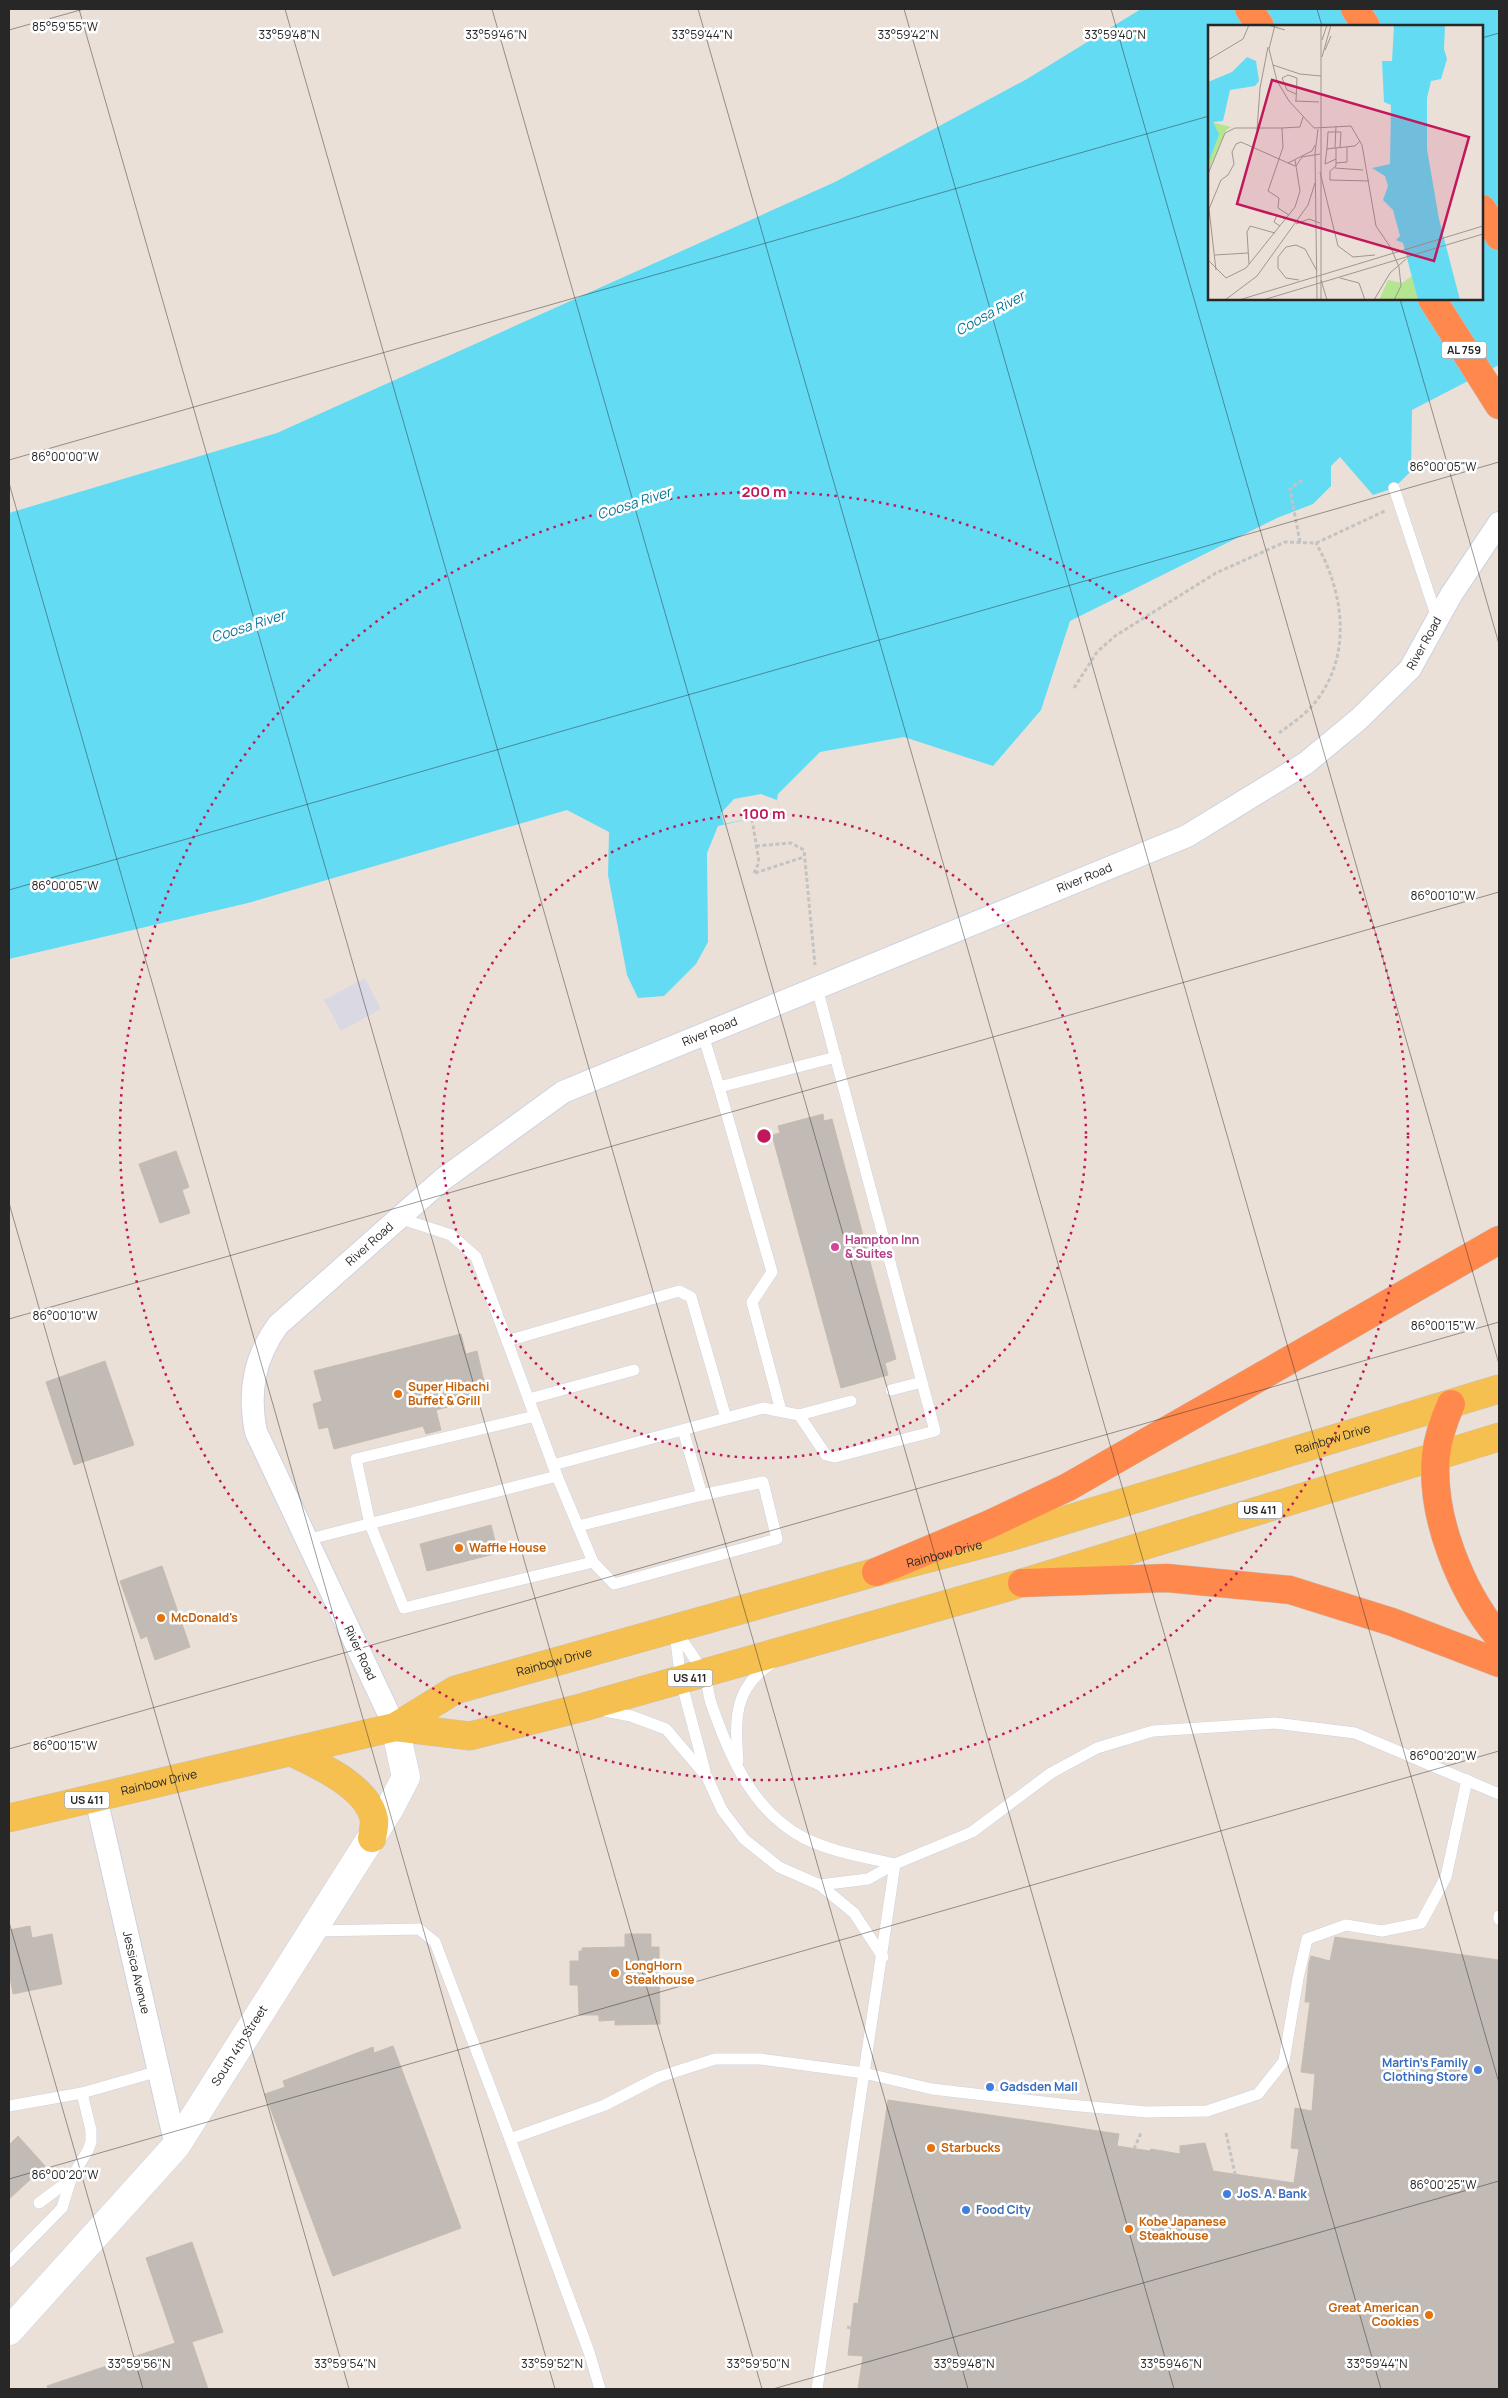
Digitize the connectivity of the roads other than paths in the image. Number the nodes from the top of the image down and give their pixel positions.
1 (1249, 9) edge
2 (1355, 9) edge
3 (1259, 25) edge
4 (1365, 25) edge
5 (1483, 211) edge
6 (1499, 235) edge
7 (1433, 300) edge
8 (1498, 404) edge
9 (1394, 488) dead end
10 (1499, 523) edge
11 (1437, 620) junction
12 (818, 988) junction
13 (703, 1035) junction
14 (836, 1057) junction
15 (719, 1087) junction
16 (399, 1218) junction
17 (1499, 1240) edge
18 (507, 1341) junction
19 (634, 1370) dead end
20 (922, 1382) junction
21 (1499, 1389) edge
22 (890, 1390) dead end
23 (529, 1399) junction
24 (850, 1401) dead end
25 (1451, 1404) junction
26 (781, 1411) junction
27 (799, 1415) junction
28 (535, 1416) junction
29 (726, 1418) junction
30 (683, 1430) junction
31 (1499, 1437) edge
32 (1436, 1456) junction
33 (555, 1470) junction
34 (702, 1495) junction
35 (370, 1524) junction
36 (578, 1526) junction
37 (306, 1540) junction
38 (593, 1562) junction
39 (876, 1572) junction
40 (1022, 1583) junction
41 (674, 1629) junction
42 (1499, 1637) edge
43 (796, 1648) junction
44 (1499, 1663) edge
45 (692, 1678) junction
46 (584, 1707) junction
47 (395, 1727) junction
48 (291, 1752) junction
49 (738, 1768) junction
50 (706, 1777) junction
51 (1467, 1780) junction
52 (1499, 1794) edge
53 (96, 1798) junction
54 (9, 1818) edge
55 (372, 1838) junction
56 (895, 1864) junction
57 (820, 1885) junction
58 (313, 1932) junction
59 (883, 1957) junction
60 (159, 2071) junction
61 (864, 2074) junction
62 (82, 2092) junction
63 (9, 2106) edge
64 (510, 2139) junction
65 (176, 2146) junction
66 (71, 2179) junction
67 (39, 2203) dead end
68 (9, 2262) edge
69 (9, 2331) edge
70 (600, 2389) edge
71 (817, 2389) edge

1 - 3 highway
2 - 4 highway
5 - 6 highway
7 - 8 highway, AL 759
9 - 11 lane
10 - 11 street, River Road
11 - 12 street, River Road
12 - 13 street, River Road
12 - 14 lane
13 - 15 lane
13 - 16 street, River Road
14 - 15 lane
14 - 20 lane
15 - 26 lane
16 - 18 lane
16 - 37 street, River Road
17 - 39 highway
18 - 23 lane
18 - 29 lane
19 - 23 lane
20 - 22 lane
20 - 27 lane
21 - 25 main road, Rainbow Drive / US 411
23 - 28 lane
24 - 27 lane
25 - 32 highway
25 - 39 main road, Rainbow Drive / US 411
26 - 27 lane
26 - 29 lane
28 - 33 lane
28 - 35 lane
29 - 30 lane
30 - 33 lane
30 - 34 lane
31 - 32 main road, Rainbow Drive / US 411
32 - 40 main road, Rainbow Drive / US 411
32 - 42 highway
33 - 35 lane
33 - 36 lane
34 - 36 lane
34 - 38 lane
35 - 37 lane
35 - 38 lane
36 - 38 lane
37 - 47 street, River Road
39 - 41 main road, Rainbow Drive / US 411
40 - 43 main road, Rainbow Drive / US 411
40 - 44 highway
41 - 45 lane
41 - 45 lane
41 - 47 main road, Rainbow Drive / US 411
43 - 45 main road, Rainbow Drive / US 411
43 - 49 lane
45 - 46 main road, Rainbow Drive / US 411
45 - 49 lane
45 - 50 lane
46 - 47 main road, Rainbow Drive / US 411
46 - 50 lane
47 - 48 main road, Rainbow Drive / US 411
47 - 55 street, South 4th Street
48 - 53 main road, Rainbow Drive / US 411
48 - 55 main road
49 - 56 lane
50 - 57 lane
51 - 52 lane
51 - 56 lane
51 - 61 lane
53 - 54 main road, Rainbow Drive / US 411
53 - 60 street, Jessica Avenue
55 - 58 street, South 4th Street
56 - 57 lane
56 - 59 lane
57 - 59 lane
58 - 64 lane
58 - 65 street, South 4th Street
59 - 61 lane
60 - 62 lane
60 - 65 street, Jessica Avenue
61 - 64 lane
61 - 71 lane
62 - 63 lane
62 - 66 lane
64 - 70 lane
65 - 69 street, South 4th Street
66 - 67 lane
66 - 68 lane

